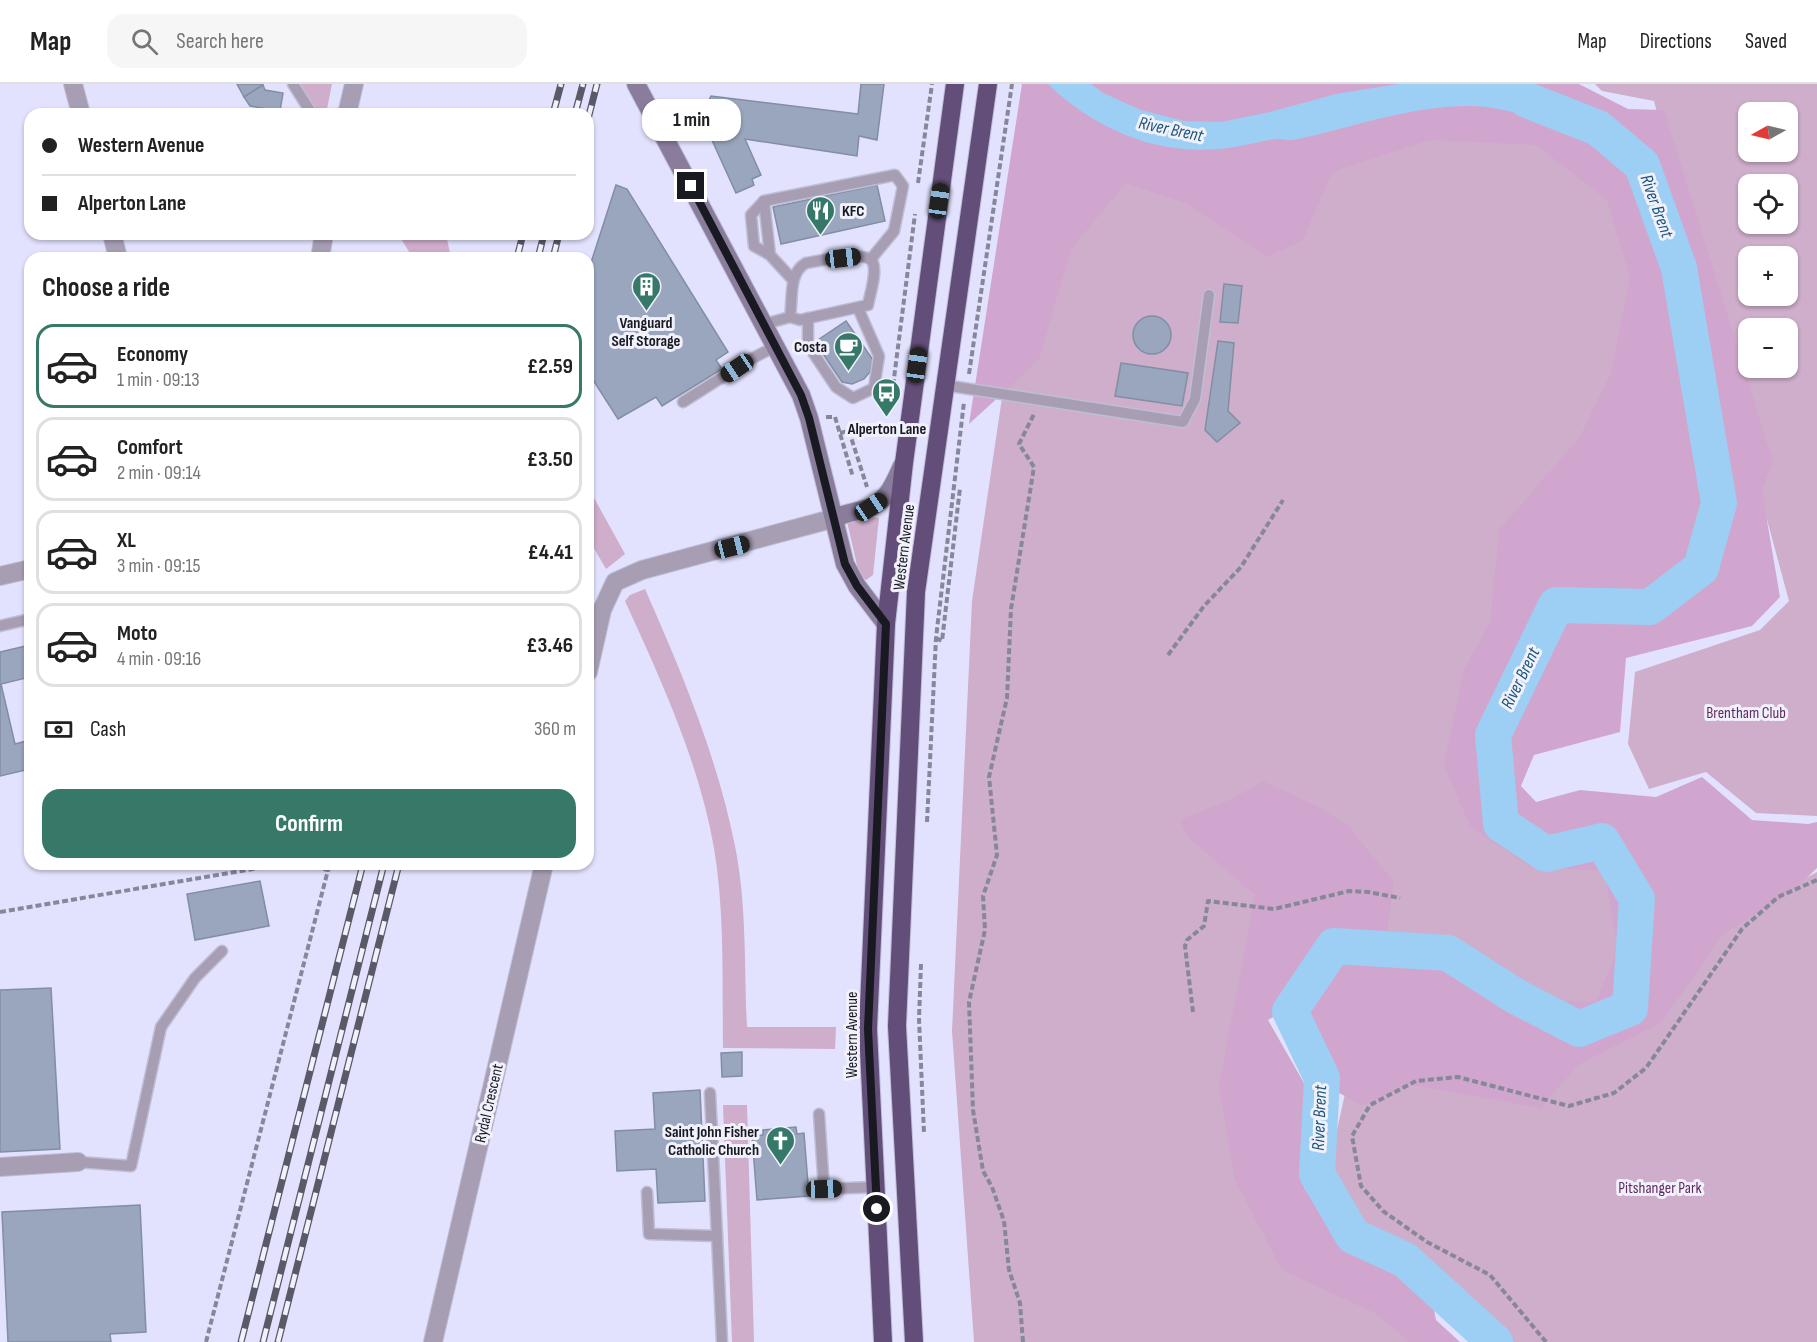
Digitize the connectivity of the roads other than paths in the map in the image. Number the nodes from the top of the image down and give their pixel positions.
1 (73, 84) edge
2 (293, 84) edge
3 (354, 84) edge
4 (636, 84) edge
5 (955, 84) edge
6 (988, 84) edge
7 (79, 108) edge
8 (308, 108) edge
9 (348, 108) edge
10 (871, 259) junction
11 (793, 280) junction
12 (1209, 295) dead end
13 (858, 308) junction
14 (790, 317) junction
15 (808, 318) junction
16 (765, 324) junction
17 (776, 346) junction
18 (944, 385) junction
19 (683, 402) dead end
20 (904, 463) junction
21 (834, 518) junction
22 (24, 570) edge
23 (0, 576) edge
24 (24, 620) edge
25 (886, 624) junction
26 (0, 626) edge
27 (594, 645) edge
28 (543, 870) edge
29 (222, 951) dead end
30 (710, 1093) dead end
31 (819, 1114) dead end
32 (78, 1162) joint
33 (0, 1167) edge
34 (876, 1187) junction
35 (647, 1192) dead end
36 (717, 1236) junction
37 (433, 1342) edge
38 (722, 1342) edge
39 (883, 1342) edge
40 (914, 1342) edge

1 - 7 street
2 - 8 lane
3 - 9 street
4 - 16 main road
5 - 20 highway, Western Avenue
6 - 18 highway, Western Avenue
10 - 11 lane
10 - 11 lane
10 - 13 lane
11 - 14 lane
12 - 18 lane
13 - 15 lane
13 - 15 lane
14 - 15 lane
14 - 16 lane
16 - 17 main road
17 - 19 lane
17 - 21 main road
18 - 40 highway, Western Avenue
20 - 21 main road
20 - 25 highway, Western Avenue
21 - 25 main road
21 - 27 street
22 - 23 street
24 - 26 lane
25 - 34 highway, Western Avenue
28 - 37 street, Rydal Crescent
29 - 32 lane
30 - 36 lane
31 - 34 lane
32 - 33 street
34 - 39 highway, Western Avenue
35 - 36 lane
36 - 38 lane

